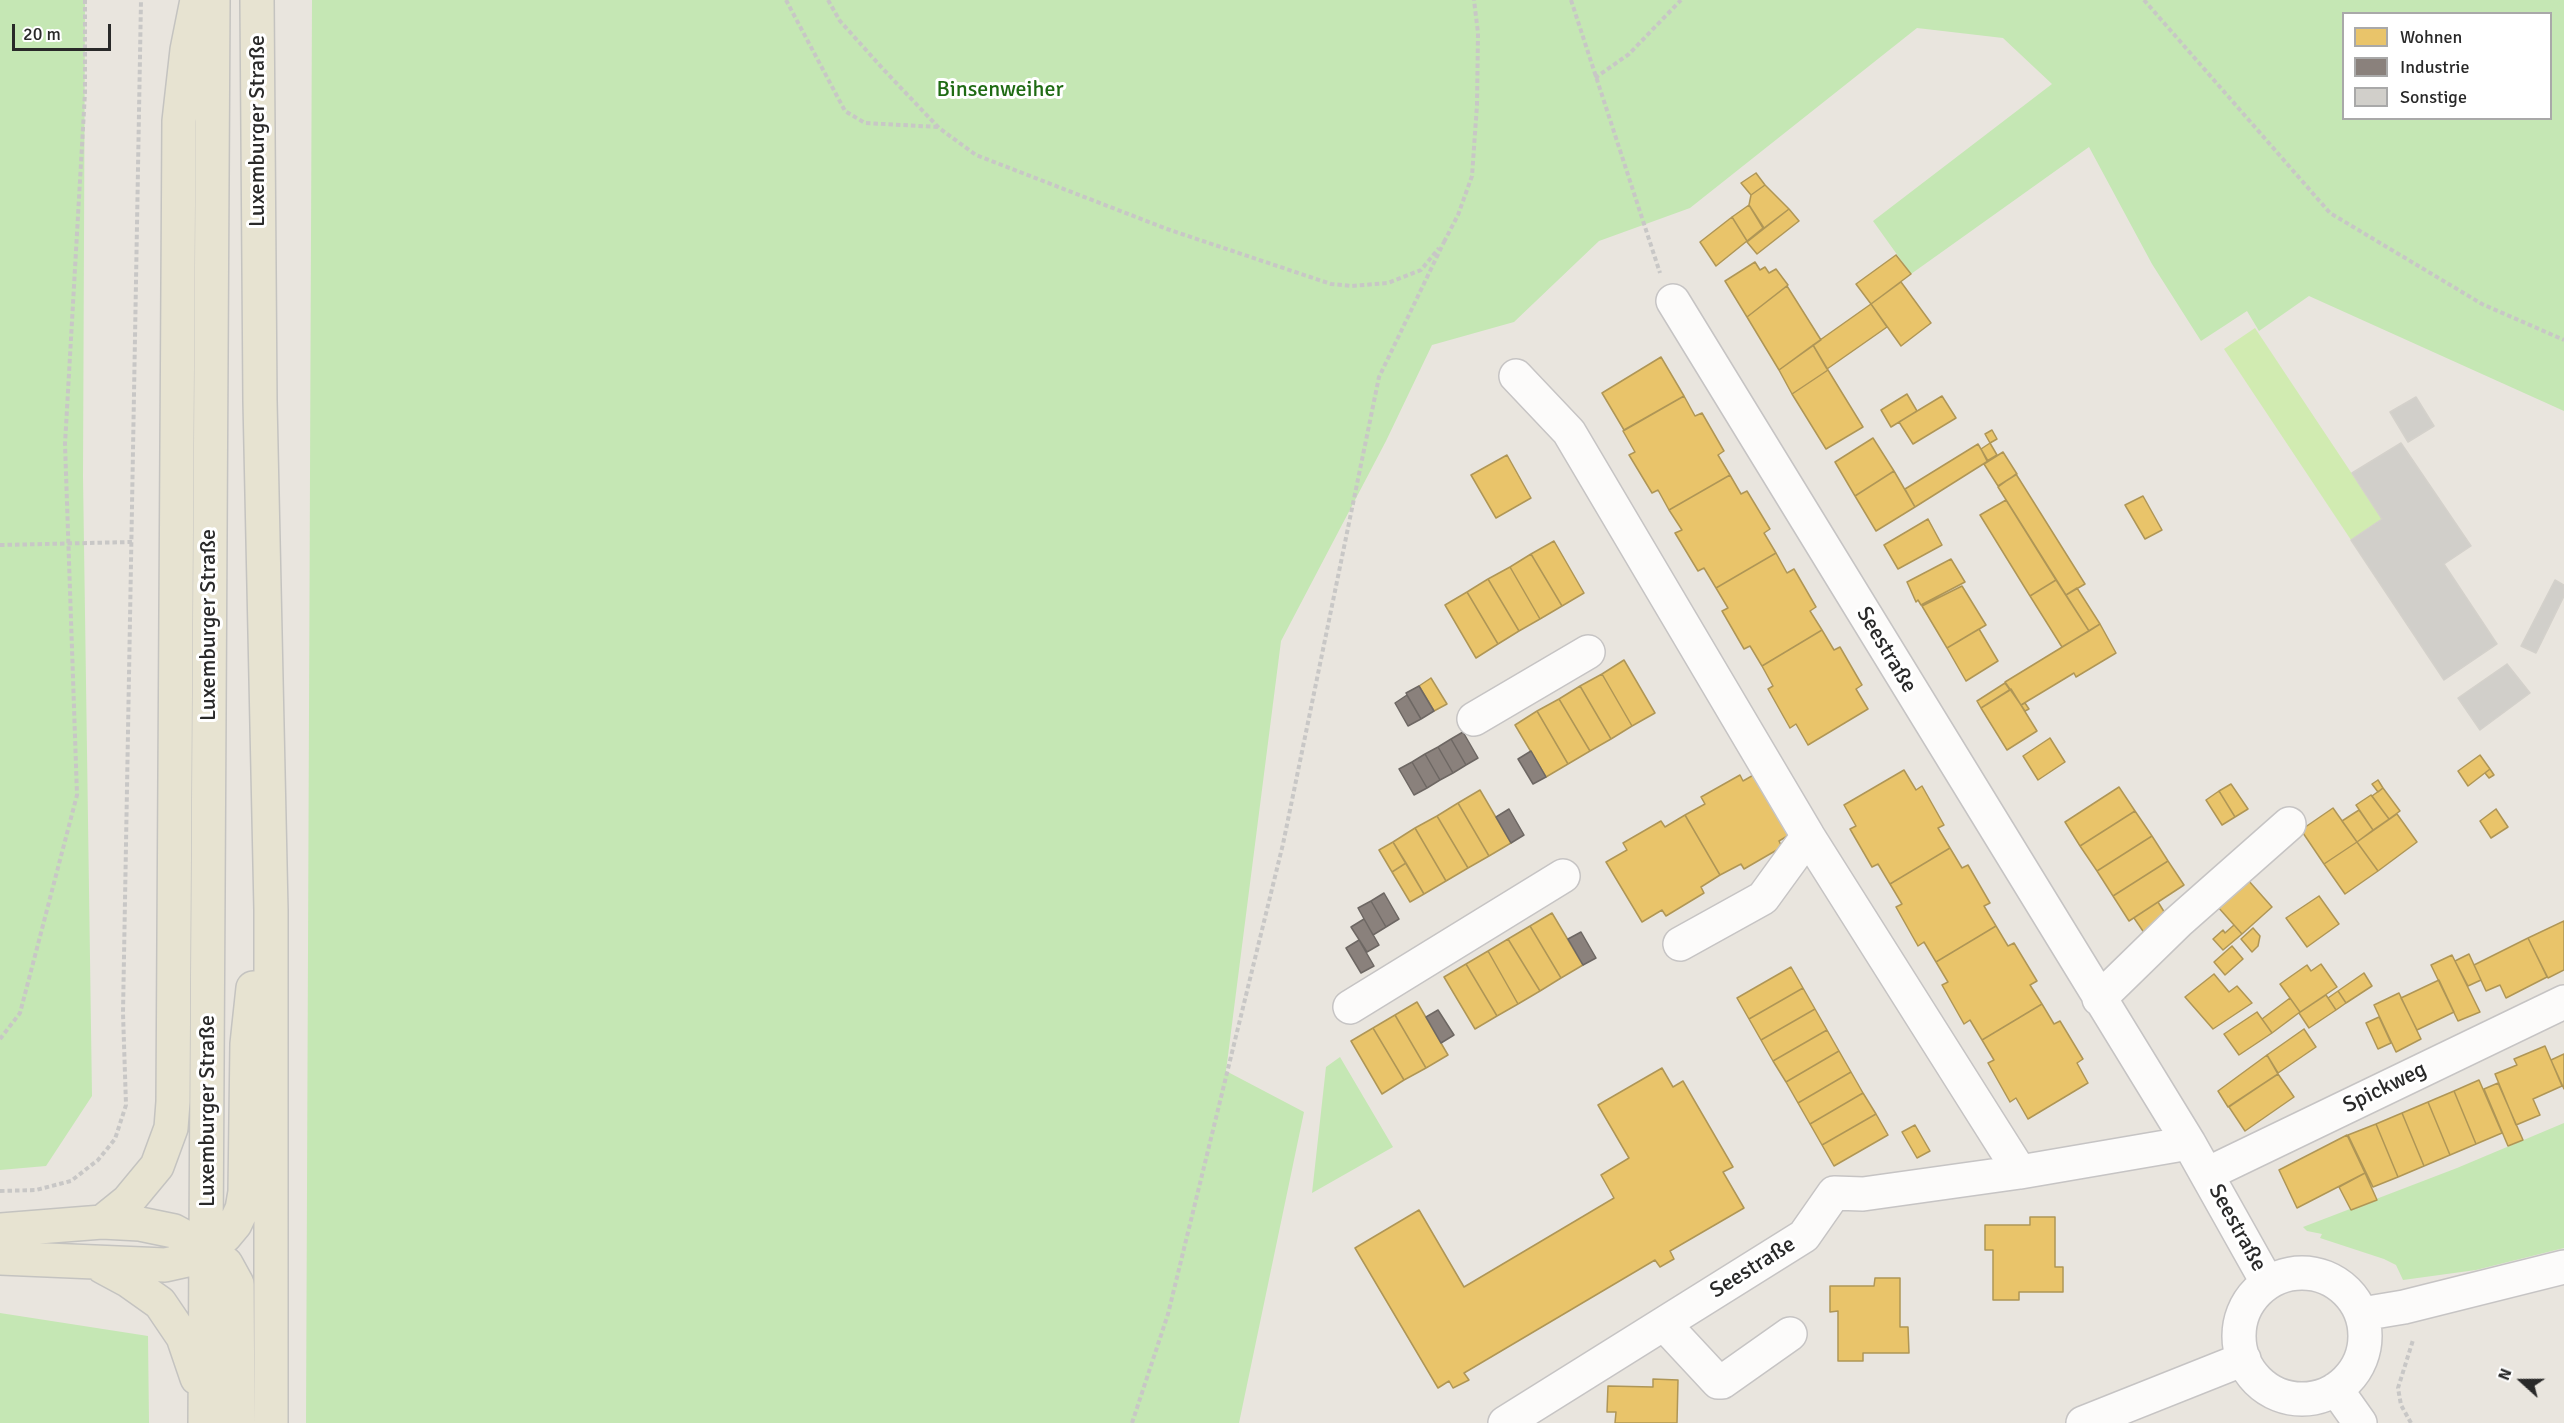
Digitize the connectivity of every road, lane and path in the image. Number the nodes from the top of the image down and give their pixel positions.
1 (86, 0) edge
2 (141, 0) edge
3 (197, 0) edge
4 (213, 0) edge
5 (257, 0) edge
6 (786, 0) edge
7 (828, 0) edge
8 (1474, 0) edge
9 (1571, 0) edge
10 (1681, 0) edge
11 (2144, 0) edge
12 (1595, 78) junction
13 (939, 128) junction
14 (1444, 242) junction
15 (1673, 301) joint
16 (2564, 340) edge
17 (1516, 376) dead end
18 (67, 542) junction
19 (132, 542) junction
20 (0, 545) edge
21 (1588, 652) dead end
22 (1474, 719) dead end
23 (2289, 824) dead end
24 (1808, 836) junction
25 (1563, 876) dead end
26 (271, 910) junction
27 (1680, 944) dead end
28 (2099, 999) junction
29 (2564, 1002) edge
30 (1350, 1007) dead end
31 (0, 1039) edge
32 (2189, 1143) junction
33 (2019, 1172) junction
34 (2207, 1174) junction
35 (0, 1191) edge
36 (102, 1222) junction
37 (0, 1230) edge
38 (207, 1249) junction
39 (0, 1258) edge
40 (96, 1264) junction
41 (2564, 1267) edge
42 (2267, 1282) junction
43 (2362, 1314) junction
44 (1664, 1324) junction
45 (1790, 1334) dead end
46 (2414, 1342) dead end
47 (2244, 1359) junction
48 (2336, 1389) junction
49 (205, 1412) edge
50 (238, 1423) edge
51 (271, 1423) edge
52 (1132, 1423) edge
53 (1505, 1423) edge
54 (2083, 1423) edge
55 (2360, 1423) edge
56 (2411, 1423) edge

1 - 18 path
2 - 19 path
3 - 36 main road
4 - 38 main road, Luxemburger Straße
5 - 26 main road, Luxemburger Straße
6 - 13 path
7 - 13 path
8 - 14 path
9 - 12 path
10 - 12 path
11 - 16 path
12 - 15 path
13 - 14 path
14 - 52 path
15 - 28 street, Seestraße
17 - 24 street
18 - 19 path
18 - 20 path
18 - 31 path
19 - 35 path
21 - 22 street
23 - 28 street
24 - 27 street
24 - 33 street
25 - 30 street
26 - 38 main road
26 - 51 main road
28 - 32 street, Seestraße
29 - 34 street, Spickweg
32 - 33 street, Seestraße
32 - 34 street, Seestraße
33 - 44 street, Seestraße
34 - 42 street, Seestraße
36 - 37 main road
36 - 38 main road
38 - 40 main road
38 - 49 main road, Luxemburger Straße
38 - 50 main road
39 - 40 main road
40 - 49 main road
41 - 43 street
42 - 43 street
42 - 47 street
43 - 48 street
44 - 45 street
44 - 53 street, Seestraße
46 - 56 path
47 - 48 street
47 - 54 street
48 - 55 street

